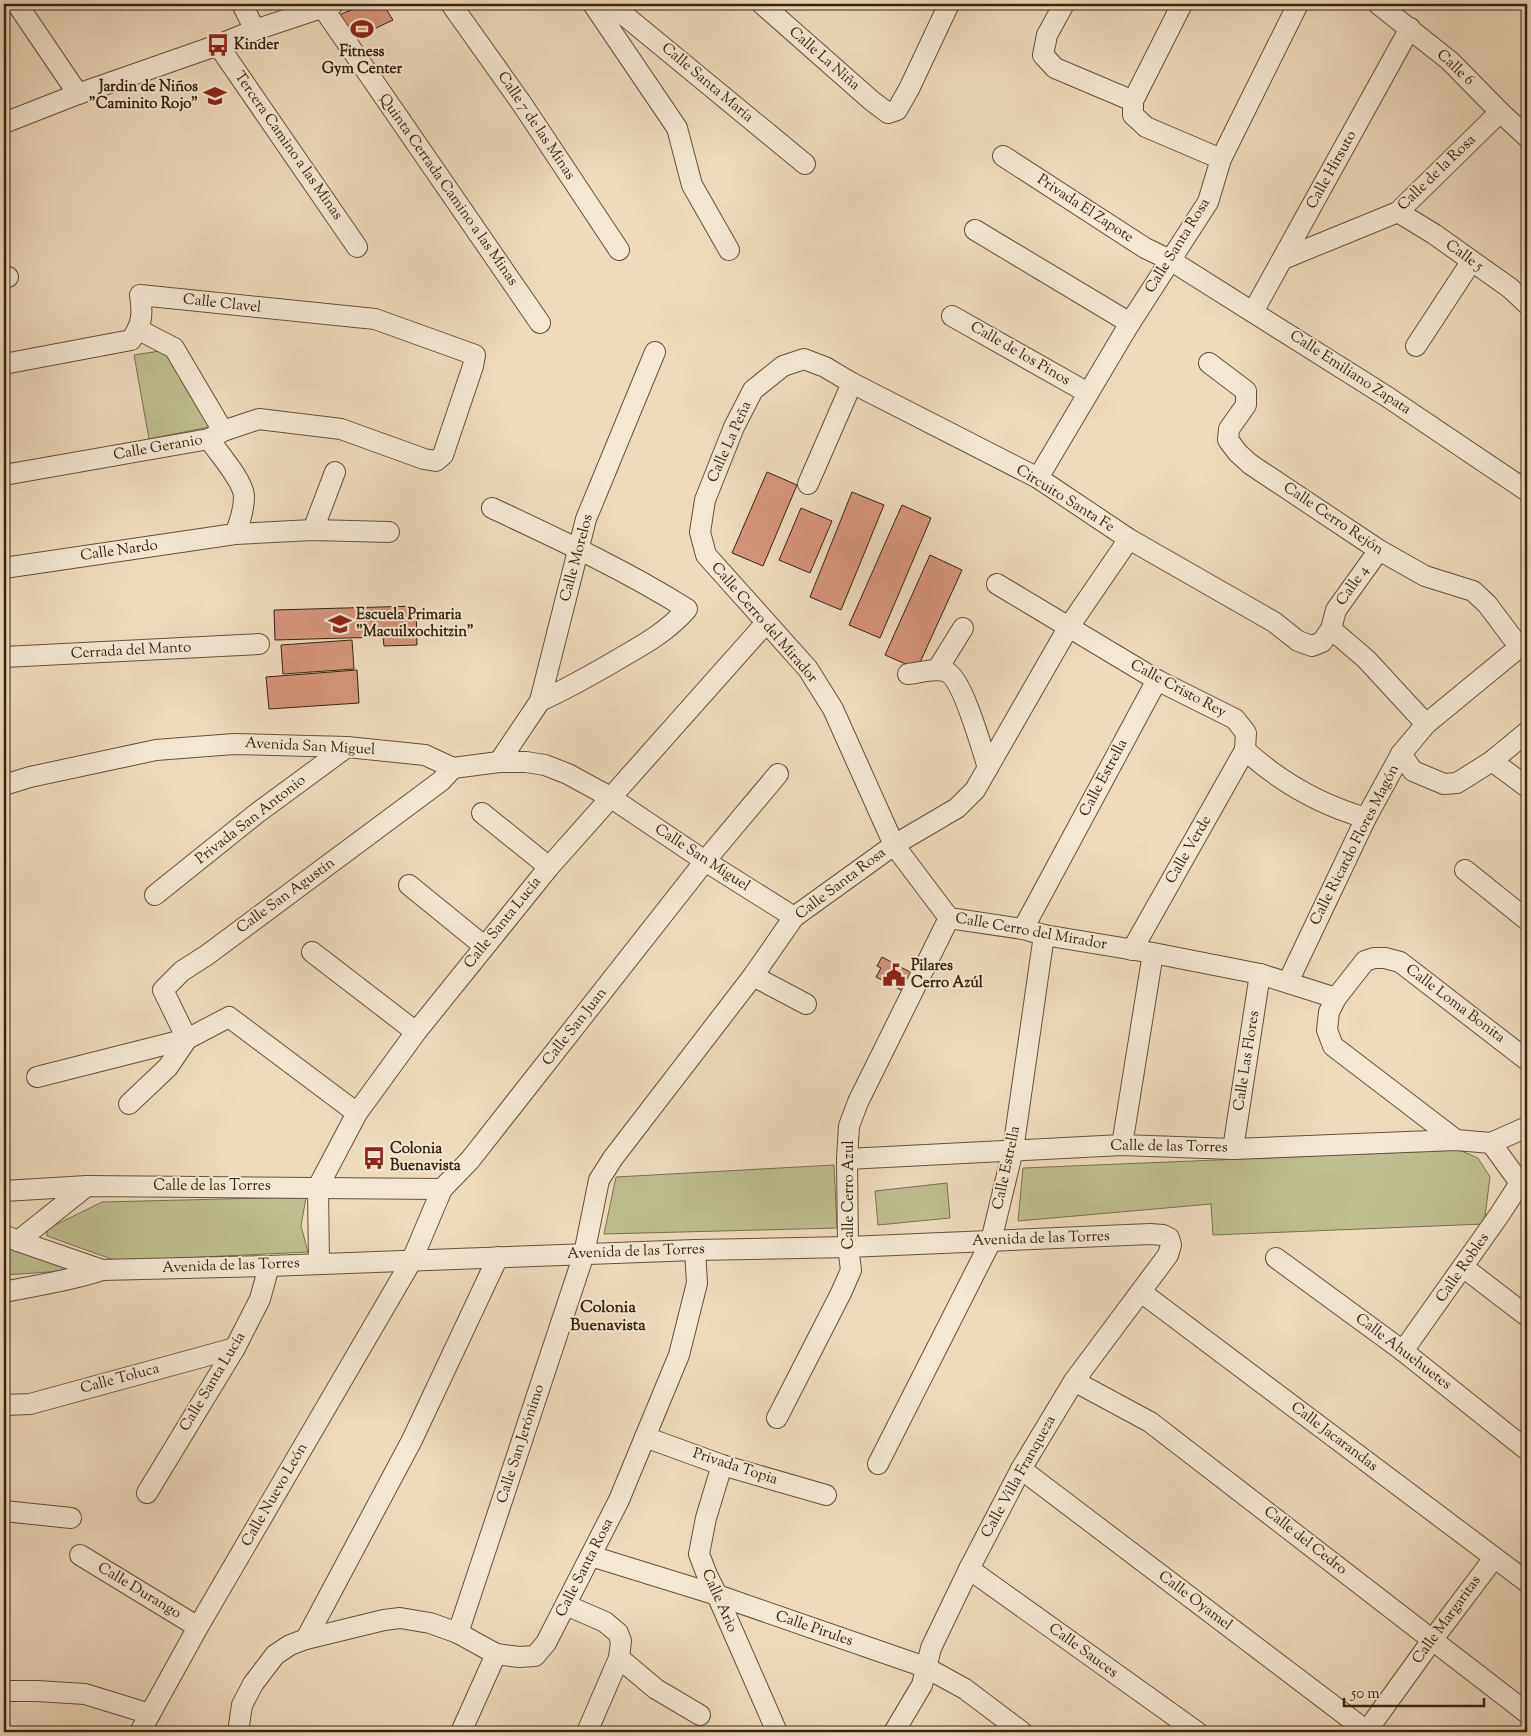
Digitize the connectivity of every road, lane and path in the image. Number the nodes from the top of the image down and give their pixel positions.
1 (17, 4) edge
2 (242, 4) edge
3 (451, 4) edge
4 (593, 4) edge
5 (608, 4) edge
6 (762, 4) edge
7 (949, 4) edge
8 (1064, 4) edge
9 (1182, 4) edge
10 (1298, 4) edge
11 (1378, 4) edge
12 (328, 6) edge
13 (1410, 28) junction
14 (255, 30) junction
15 (218, 45) junction
16 (78, 94) junction
17 (1133, 101) junction
18 (1500, 112) junction
19 (4, 123) edge
20 (1527, 137) edge
21 (1003, 156) dead end
22 (1221, 159) junction
23 (805, 164) dead end
24 (1398, 212) junction
25 (976, 230) dead end
26 (357, 247) dead end
27 (619, 250) dead end
28 (729, 250) dead end
29 (1283, 259) junction
30 (1170, 260) junction
31 (1472, 262) junction
32 (1527, 304) edge
33 (1254, 312) junction
34 (952, 316) dead end
35 (540, 323) dead end
36 (1130, 323) junction
37 (138, 330) junction
38 (1416, 346) dead end
39 (654, 352) dead end
40 (1209, 363) dead end
41 (4, 364) edge
42 (783, 366) joint
43 (852, 383) junction
44 (1088, 393) junction
45 (216, 435) junction
46 (424, 459) joint
47 (335, 472) dead end
48 (4, 475) edge
49 (1038, 478) junction
50 (808, 484) dead end
51 (1527, 491) edge
52 (492, 508) dead end
53 (314, 530) junction
54 (389, 532) dead end
55 (700, 532) joint
56 (235, 534) junction
57 (1129, 540) junction
58 (579, 550) junction
59 (1379, 550) junction
60 (4, 568) edge
61 (997, 584) dead end
62 (766, 623) junction
63 (963, 628) dead end
64 (1068, 628) junction
65 (1331, 629) junction
66 (259, 644) dead end
67 (1524, 644) edge
68 (1312, 646) joint
69 (4, 658) edge
70 (937, 670) junction
71 (908, 674) dead end
72 (1157, 680) junction
73 (540, 701) junction
74 (1426, 724) junction
75 (1527, 732) edge
76 (347, 747) junction
77 (1246, 750) junction
78 (1401, 754) junction
79 (1492, 761) junction
80 (499, 762) junction
81 (453, 768) junction
82 (988, 768) junction
83 (778, 774) dead end
84 (4, 785) edge
85 (1527, 787) edge
86 (610, 797) junction
87 (482, 813) dead end
88 (1366, 818) junction
89 (894, 845) junction
90 (705, 861) junction
91 (548, 867) junction
92 (1465, 870) dead end
93 (409, 885) dead end
94 (156, 895) dead end
95 (794, 917) junction
96 (949, 918) junction
97 (1527, 920) edge
98 (1023, 929) junction
99 (1044, 935) junction
100 (484, 946) junction
101 (1132, 950) junction
102 (312, 952) dead end
103 (1153, 953) junction
104 (1260, 974) junction
105 (753, 976) junction
106 (1288, 982) junction
107 (1336, 998) junction
108 (806, 1004) dead end
109 (416, 1032) junction
110 (188, 1039) junction
111 (1527, 1060) edge
112 (37, 1077) dead end
113 (130, 1104) dead end
114 (357, 1114) junction
115 (1527, 1127) edge
116 (1456, 1140) junction
117 (1491, 1143) junction
118 (1122, 1145) junction
119 (1233, 1149) junction
120 (1013, 1150) junction
121 (847, 1160) junction
122 (1524, 1185) edge
123 (87, 1186) junction
124 (318, 1187) junction
125 (442, 1189) junction
126 (4, 1191) edge
127 (11, 1238) edge
128 (1169, 1238) joint
129 (991, 1241) junction
130 (848, 1247) junction
131 (695, 1250) junction
132 (584, 1254) junction
133 (498, 1257) junction
134 (1276, 1258) dead end
135 (412, 1260) junction
136 (319, 1264) junction
137 (269, 1266) junction
138 (1463, 1267) junction
139 (102, 1270) junction
140 (4, 1292) edge
141 (1141, 1292) junction
142 (1527, 1316) edge
143 (235, 1348) junction
144 (1403, 1351) junction
145 (1074, 1381) junction
146 (4, 1405) edge
147 (777, 1418) dead end
148 (645, 1437) junction
149 (1527, 1450) edge
150 (878, 1464) dead end
151 (722, 1465) junction
152 (1022, 1469) junction
153 (146, 1493) dead end
154 (826, 1495) dead end
155 (4, 1511) edge
156 (71, 1518) dead end
157 (80, 1555) dead end
158 (591, 1556) junction
159 (1494, 1558) junction
160 (969, 1569) junction
161 (1526, 1579) edge
162 (717, 1595) junction
163 (566, 1605) junction
164 (198, 1627) junction
165 (458, 1633) junction
166 (306, 1638) junction
167 (1433, 1639) junction
168 (620, 1650) junction
169 (496, 1654) junction
170 (925, 1667) junction
171 (4, 1691) edge
172 (1527, 1713) edge
173 (150, 1714) junction
174 (700, 1715) dead end
175 (140, 1732) edge
176 (238, 1732) edge
177 (461, 1732) edge
178 (587, 1732) edge
179 (777, 1732) edge
180 (894, 1732) edge
181 (1022, 1732) edge
182 (1197, 1732) edge
183 (1367, 1732) edge

1 - 16 street
2 - 14 street
3 - 27 street, Calle 7 de las Minas
4 - 28 street
5 - 23 street, Calle Santa María
6 - 7 street, Calle La Niña
8 - 17 street
9 - 17 street
10 - 22 street, Calle Santa Rosa
11 - 13 street, Calle 6
12 - 14 street
12 - 35 street, Quinta Cerrada Camino a las Minas
13 - 18 street, Calle 6
13 - 29 street, Calle Hirsuto
14 - 15 street
15 - 16 street
15 - 26 street, Tercera Camino a las Minas
16 - 19 street
17 - 22 street
18 - 20 street, Calle 6
18 - 24 street, Calle de la Rosa
21 - 30 street, Privada El Zapote
22 - 30 street, Calle Santa Rosa
24 - 29 street, Calle de la Rosa
24 - 31 street, Calle 5
25 - 36 street
29 - 33 street, Calle Hirsuto
30 - 33 street, Calle Emiliano Zapata
30 - 36 street, Calle Santa Rosa
31 - 32 street, Calle 5
31 - 38 street
33 - 51 street, Calle Emiliano Zapata
34 - 44 street, Calle de los Pinos
36 - 44 street, Calle Santa Rosa
37 - 41 street
37 - 45 street
37 - 46 street, Calle Clavel
39 - 58 street, Calle Morelos
40 - 59 street, Calle Cerro Rejón
42 - 43 street, Circuito Santa Fe
42 - 55 street, Calle La Peña
43 - 49 street, Circuito Santa Fe
43 - 50 street
44 - 49 street, Calle Santa Rosa
45 - 46 street, Calle Geranio
45 - 48 street, Calle Geranio
45 - 56 street
47 - 53 street
49 - 57 street, Circuito Santa Fe
52 - 58 street
53 - 54 street, Calle Nardo
53 - 56 street, Calle Nardo
55 - 62 street, Calle Cerro del Mirador
56 - 60 street, Calle Nardo
57 - 64 street, Calle Santa Rosa
57 - 68 street, Circuito Santa Fe
58 - 73 street, Calle Morelos
58 - 73 street
59 - 65 street, Calle 4
59 - 67 street, Calle Cerro Rejón
61 - 64 street, Calle Cristo Rey
62 - 86 street, Calle Santa Lucía
62 - 89 street, Calle Cerro del Mirador
63 - 70 street
64 - 72 street, Calle Cristo Rey
64 - 82 street, Calle Santa Rosa
65 - 68 street, Calle 4
65 - 74 street
66 - 69 street, Cerrada del Manto
67 - 74 street, Calle Ricardo Flores Magón
70 - 71 street
70 - 82 street
72 - 77 street, Calle Cristo Rey
72 - 98 street, Calle Estrella
73 - 80 street, Calle Morelos
74 - 78 street, Calle Ricardo Flores Magón
75 - 79 street
76 - 81 street, Avenida San Miguel
76 - 84 street, Avenida San Miguel
76 - 94 street, Privada San Antonio
77 - 88 street
77 - 101 street, Calle Verde
78 - 79 street
78 - 88 street, Calle Ricardo Flores Magón
79 - 85 street
80 - 81 street
80 - 86 street
81 - 110 street, Calle San Agustín
82 - 89 street, Calle Santa Rosa
83 - 90 street
86 - 90 street, Calle San Miguel
86 - 91 street, Calle Santa Lucía
87 - 91 street
88 - 106 street, Calle Ricardo Flores Magón
89 - 95 street, Calle Santa Rosa
89 - 96 street, Calle Cerro del Mirador
90 - 95 street, Calle San Miguel
90 - 125 street, Calle San Juan
91 - 100 street, Calle Santa Lucía
92 - 97 street
93 - 100 street
95 - 105 street, Calle Santa Rosa
96 - 98 street, Calle Cerro del Mirador
96 - 121 street, Calle Cerro Azul
98 - 99 street, Calle Cerro del Mirador
99 - 101 street, Calle Cerro del Mirador
99 - 120 street, Calle Estrella
100 - 109 street, Calle Santa Lucía
101 - 103 street, Calle Cerro del Mirador
102 - 109 street
103 - 104 street, Calle Cerro del Mirador
103 - 118 street
104 - 106 street, Calle Cerro del Mirador
104 - 119 street, Calle Las Flores
105 - 108 street
105 - 132 street, Calle Santa Rosa
106 - 107 street, Calle Cerro del Mirador
107 - 111 street, Calle Loma Bonita
107 - 116 street
109 - 114 street, Calle Santa Lucía
110 - 112 street
110 - 113 street
110 - 114 street
114 - 124 street, Calle Santa Lucía
115 - 117 street, Calle de las Torres
116 - 117 street, Calle de las Torres
116 - 119 street, Calle de las Torres
117 - 122 street
118 - 119 street, Calle de las Torres
118 - 120 street, Calle de las Torres
120 - 121 street, Calle de las Torres
120 - 129 street, Calle Estrella
121 - 130 street, Calle Cerro Azul
122 - 138 street, Calle Robles
123 - 124 street, Calle de las Torres
123 - 126 street, Calle de las Torres
123 - 127 street
124 - 125 street, Calle de las Torres
124 - 136 street, Calle Santa Lucía
125 - 135 street, Calle Nuevo León
127 - 139 street, Avenida de las Torres
128 - 129 street, Avenida de las Torres
128 - 141 street, Calle Villa Franqueza
129 - 130 street, Avenida de las Torres
129 - 150 street, Calle Estrella
130 - 131 street, Avenida de las Torres
130 - 147 street, Calle Cerro Azul
131 - 132 street, Avenida de las Torres
131 - 148 street, Calle Santa Rosa
132 - 133 street, Avenida de las Torres
132 - 165 street, Calle San Jerónimo
133 - 135 street, Avenida de las Torres
133 - 166 street
134 - 144 street, Calle Ahuehuetes
135 - 136 street, Avenida de las Torres
135 - 164 street, Calle Nuevo León
136 - 137 street, Avenida de las Torres
137 - 139 street, Avenida de las Torres
137 - 143 street, Calle Santa Lucía
138 - 142 street
138 - 144 street, Calle Robles
139 - 140 street, Avenida de las Torres
141 - 145 street, Calle Villa Franqueza
141 - 159 street, Calle Jacarandas
143 - 146 street, Calle Toluca
143 - 153 street, Calle Santa Lucía
144 - 149 street, Calle Ahuehuetes
145 - 152 street, Calle Villa Franqueza
145 - 167 street, Calle del Cedro
148 - 151 street, Privada Topia
148 - 158 street, Calle Santa Rosa
151 - 154 street, Privada Topia
151 - 162 street, Calle Ario
152 - 160 street, Calle Villa Franqueza
152 - 183 street, Calle Oyamel
155 - 156 street
157 - 164 street, Calle Durango
158 - 162 street, Calle Pirules
158 - 163 street, Calle Santa Rosa
159 - 161 street, Calle Jacarandas
159 - 167 street, Calle Margaritas
160 - 170 street, Calle Villa Franqueza
160 - 182 street, Calle Sauces
162 - 170 street, Calle Pirules
162 - 179 street, Calle Ario
163 - 168 street
163 - 169 street, Calle Santa Rosa
164 - 173 street, Calle Nuevo León
165 - 166 street, Calle Santa Rosa
165 - 169 street, Calle Santa Rosa
166 - 176 street, Calle Santa Rosa
167 - 172 street, Calle del Cedro
167 - 183 street, Calle Margaritas
168 - 174 street
168 - 178 street
169 - 177 street
170 - 180 street, Calle Villa Franqueza
170 - 181 street, Calle Pirules
171 - 173 street
173 - 175 street, Calle Nuevo León

